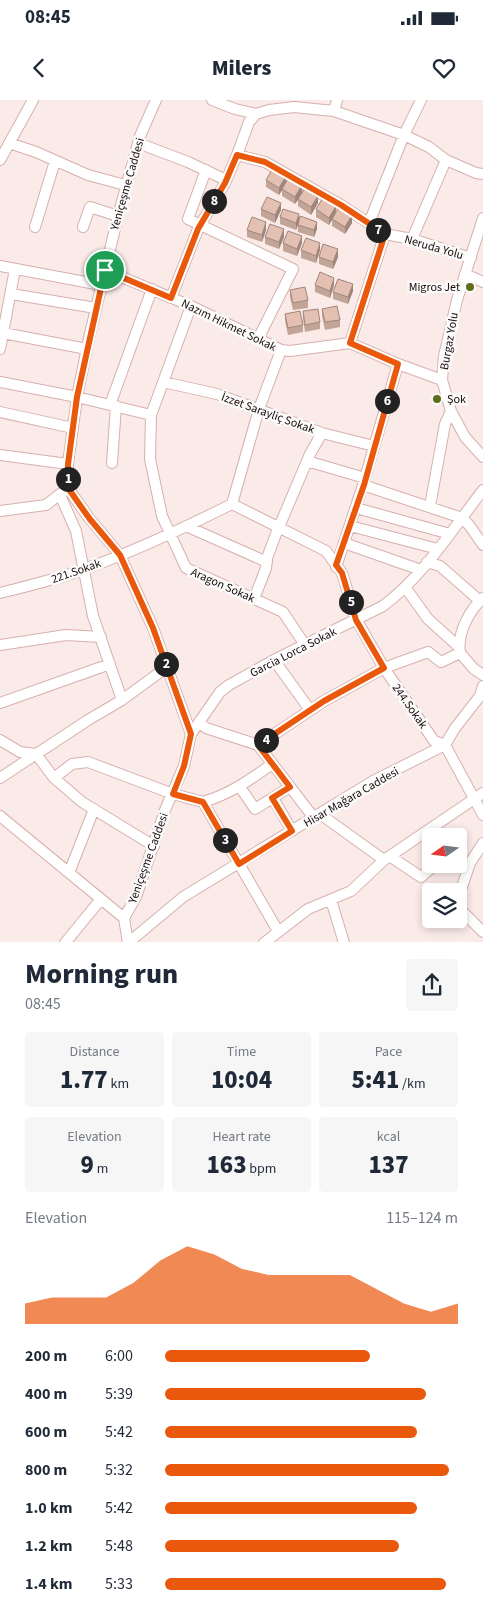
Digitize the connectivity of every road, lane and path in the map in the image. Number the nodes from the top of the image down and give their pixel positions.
1 (156, 100) edge
2 (212, 100) edge
3 (336, 100) edge
4 (421, 100) edge
5 (32, 101) edge
6 (269, 105) edge
7 (334, 111) junction
8 (256, 114) junction
9 (404, 135) junction
10 (9, 143) junction
11 (138, 143) junction
12 (237, 155) junction
13 (0, 160) edge
14 (446, 160) junction
15 (55, 161) junction
16 (206, 170) junction
17 (483, 174) edge
18 (226, 180) junction
19 (125, 185) junction
20 (118, 216) junction
21 (483, 218) edge
22 (369, 223) junction
23 (199, 226) junction
24 (35, 227) dead end
25 (83, 227) dead end
26 (385, 234) junction
27 (412, 239) junction
28 (471, 258) junction
29 (0, 266) edge
30 (15, 269) junction
31 (105, 270) junction
32 (465, 274) junction
33 (483, 282) edge
34 (101, 285) junction
35 (152, 290) junction
36 (10, 294) junction
37 (171, 298) junction
38 (191, 306) junction
39 (96, 308) junction
40 (3, 333) junction
41 (258, 339) junction
42 (350, 343) junction
43 (0, 348) edge
44 (86, 349) junction
45 (281, 350) junction
46 (398, 364) junction
47 (442, 380) junction
48 (0, 382) edge
49 (163, 382) junction
50 (77, 397) junction
51 (113, 406) junction
52 (260, 409) junction
53 (451, 411) junction
54 (0, 412) edge
55 (151, 415) junction
56 (73, 428) junction
57 (322, 432) junction
58 (374, 446) junction
59 (0, 455) edge
60 (482, 455) edge
61 (307, 461) junction
62 (112, 463) dead end
63 (68, 464) junction
64 (364, 481) junction
65 (68, 488) junction
66 (483, 490) edge
67 (60, 494) junction
68 (232, 504) junction
69 (430, 506) junction
70 (356, 508) junction
71 (0, 511) edge
72 (462, 518) junction
73 (186, 526) junction
74 (350, 526) junction
75 (279, 527) junction
76 (170, 533) junction
77 (450, 534) junction
78 (344, 544) junction
79 (483, 545) edge
80 (438, 549) junction
81 (120, 555) junction
82 (267, 562) junction
83 (336, 566) junction
84 (424, 566) junction
85 (84, 570) junction
86 (405, 587) junction
87 (0, 593) edge
88 (254, 599) junction
89 (482, 600) edge
90 (356, 620) junction
91 (101, 637) junction
92 (0, 645) edge
93 (305, 645) junction
94 (460, 650) junction
95 (274, 660) junction
96 (110, 664) junction
97 (167, 667) junction
98 (384, 668) junction
99 (483, 675) edge
100 (483, 686) edge
101 (122, 700) junction
102 (0, 703) edge
103 (310, 710) junction
104 (199, 722) junction
105 (191, 734) junction
106 (0, 740) edge
107 (258, 745) junction
108 (445, 745) junction
109 (36, 754) junction
110 (272, 764) junction
111 (0, 778) edge
112 (54, 778) junction
113 (240, 787) junction
114 (290, 787) junction
115 (173, 794) junction
116 (483, 794) edge
117 (272, 798) junction
118 (474, 799) junction
119 (203, 802) junction
120 (94, 809) junction
121 (483, 815) edge
122 (0, 816) edge
123 (317, 816) junction
124 (292, 831) junction
125 (483, 844) edge
126 (154, 846) junction
127 (388, 859) junction
128 (239, 864) junction
129 (69, 873) junction
130 (426, 873) edge
131 (463, 883) edge
132 (101, 899) junction
133 (330, 900) junction
134 (467, 916) edge
135 (124, 918) junction
136 (278, 931) junction
137 (483, 932) edge
138 (65, 942) edge
139 (128, 942) edge
140 (264, 942) edge
141 (344, 942) edge

1 - 11 street, Yeniçeşme Caddesi
2 - 8 street
3 - 7 street
4 - 9 street
5 - 10 street
6 - 7 street
6 - 8 street
7 - 9 street
8 - 12 street
9 - 14 street
9 - 22 street
10 - 13 street
10 - 15 street
11 - 16 street
11 - 19 street, Yeniçeşme Caddesi
12 - 18 street
12 - 22 street, Neruda Yolu
14 - 17 street
14 - 27 street
15 - 19 street
15 - 24 street
16 - 18 street
16 - 23 street
18 - 23 street
19 - 20 street, Yeniçeşme Caddesi
20 - 25 street
20 - 31 street, Yeniçeşme Caddesi
21 - 28 street, Burgaz Yolu
22 - 26 street, Neruda Yolu
23 - 37 street
23 - 41 street
26 - 27 street, Neruda Yolu
26 - 42 street
27 - 28 street, Neruda Yolu
28 - 32 street, Burgaz Yolu
29 - 30 street
30 - 34 street
30 - 36 street
31 - 34 street, Yeniçeşme Caddesi
31 - 35 street, Nazım Hikmet Sokak
32 - 33 street
32 - 47 street, Burgaz Yolu
34 - 39 street, Yeniçeşme Caddesi
35 - 37 street, Nazım Hikmet Sokak
35 - 51 street
36 - 39 street
36 - 40 street
37 - 38 street, Nazım Hikmet Sokak
38 - 41 street, Nazım Hikmet Sokak
38 - 49 street, Aragon Sokak
39 - 44 street, Yeniçeşme Caddesi
40 - 43 street
40 - 44 street
41 - 45 street, Nazım Hikmet Sokak
42 - 45 street, Nazım Hikmet Sokak
42 - 46 street
44 - 50 street, Yeniçeşme Caddesi
45 - 52 street
46 - 47 street
46 - 58 street
47 - 53 street, Burgaz Yolu
48 - 50 street
49 - 52 street, İzzet Sarayliç Sokak
49 - 55 street, Aragon Sokak
50 - 51 street
50 - 56 street, Yeniçeşme Caddesi
51 - 55 street
51 - 62 street
52 - 57 street, İzzet Sarayliç Sokak
52 - 68 street
53 - 60 street, Burgaz Yolu
53 - 69 street
54 - 56 street
55 - 76 street, Aragon Sokak
56 - 63 street, Yeniçeşme Caddesi
57 - 58 street, İzzet Sarayliç Sokak
57 - 61 street
58 - 64 street
59 - 63 street
61 - 64 street
61 - 75 street
63 - 65 street, Yeniçeşme Caddesi
64 - 69 street
64 - 70 street
65 - 67 street
65 - 81 street
66 - 72 street, Garcia Lorca Sokak
67 - 71 street
67 - 85 street
68 - 73 street, 221.Sokak
68 - 75 street, 244.Sokak
69 - 72 street
70 - 74 street
70 - 77 street
72 - 77 street, Garcia Lorca Sokak
72 - 79 street
73 - 76 street, 221.Sokak
73 - 82 street
74 - 78 street
74 - 80 street
75 - 82 street
75 - 83 street, 244.Sokak
76 - 81 street, 221.Sokak
76 - 88 street, Aragon Sokak
77 - 80 street, Garcia Lorca Sokak
78 - 83 street
78 - 84 street
80 - 84 street, Garcia Lorca Sokak
81 - 85 street, 221.Sokak
81 - 97 street
82 - 88 street
83 - 90 street, 244.Sokak
84 - 86 street, Garcia Lorca Sokak
84 - 89 street
85 - 87 street, 221.Sokak
85 - 91 street
86 - 90 street, Garcia Lorca Sokak
86 - 94 street
88 - 93 street, Aragon Sokak
89 - 94 street
90 - 93 street, Garcia Lorca Sokak
90 - 98 street, 244.Sokak
91 - 92 street
91 - 96 street
93 - 95 street, Garcia Lorca Sokak
94 - 98 street
94 - 99 street
95 - 103 street
95 - 104 street, Garcia Lorca Sokak
96 - 101 street
96 - 102 street
97 - 101 street
97 - 105 street
98 - 103 street
98 - 108 street, 244.Sokak
100 - 108 street
101 - 109 street
103 - 107 street
104 - 105 street, Garcia Lorca Sokak
104 - 107 street
105 - 115 street, Yeniçeşme Caddesi
106 - 109 street
107 - 110 street
108 - 118 street, 244.Sokak
108 - 123 street, Hisar Mağara Caddesi
109 - 111 street
109 - 112 street
110 - 113 street
110 - 114 street
112 - 115 street
112 - 120 street
113 - 117 street
113 - 119 street
114 - 117 street
114 - 123 street
115 - 119 street
115 - 126 street, Yeniçeşme Caddesi
116 - 118 street
117 - 124 street
118 - 121 street, 244.Sokak
118 - 127 street
119 - 128 street
120 - 126 street
120 - 129 street
122 - 129 street
123 - 124 street, Hisar Mağara Caddesi
123 - 127 street
124 - 128 street, Hisar Mağara Caddesi
125 - 131 street
126 - 135 street, Yeniçeşme Caddesi
127 - 130 street
127 - 133 street
128 - 136 street
128 - 139 street, Hisar Mağara Caddesi
129 - 132 street
132 - 135 street
132 - 138 street
133 - 136 street
133 - 141 street
134 - 137 street
135 - 139 street, Yeniçeşme Caddesi
136 - 140 street

